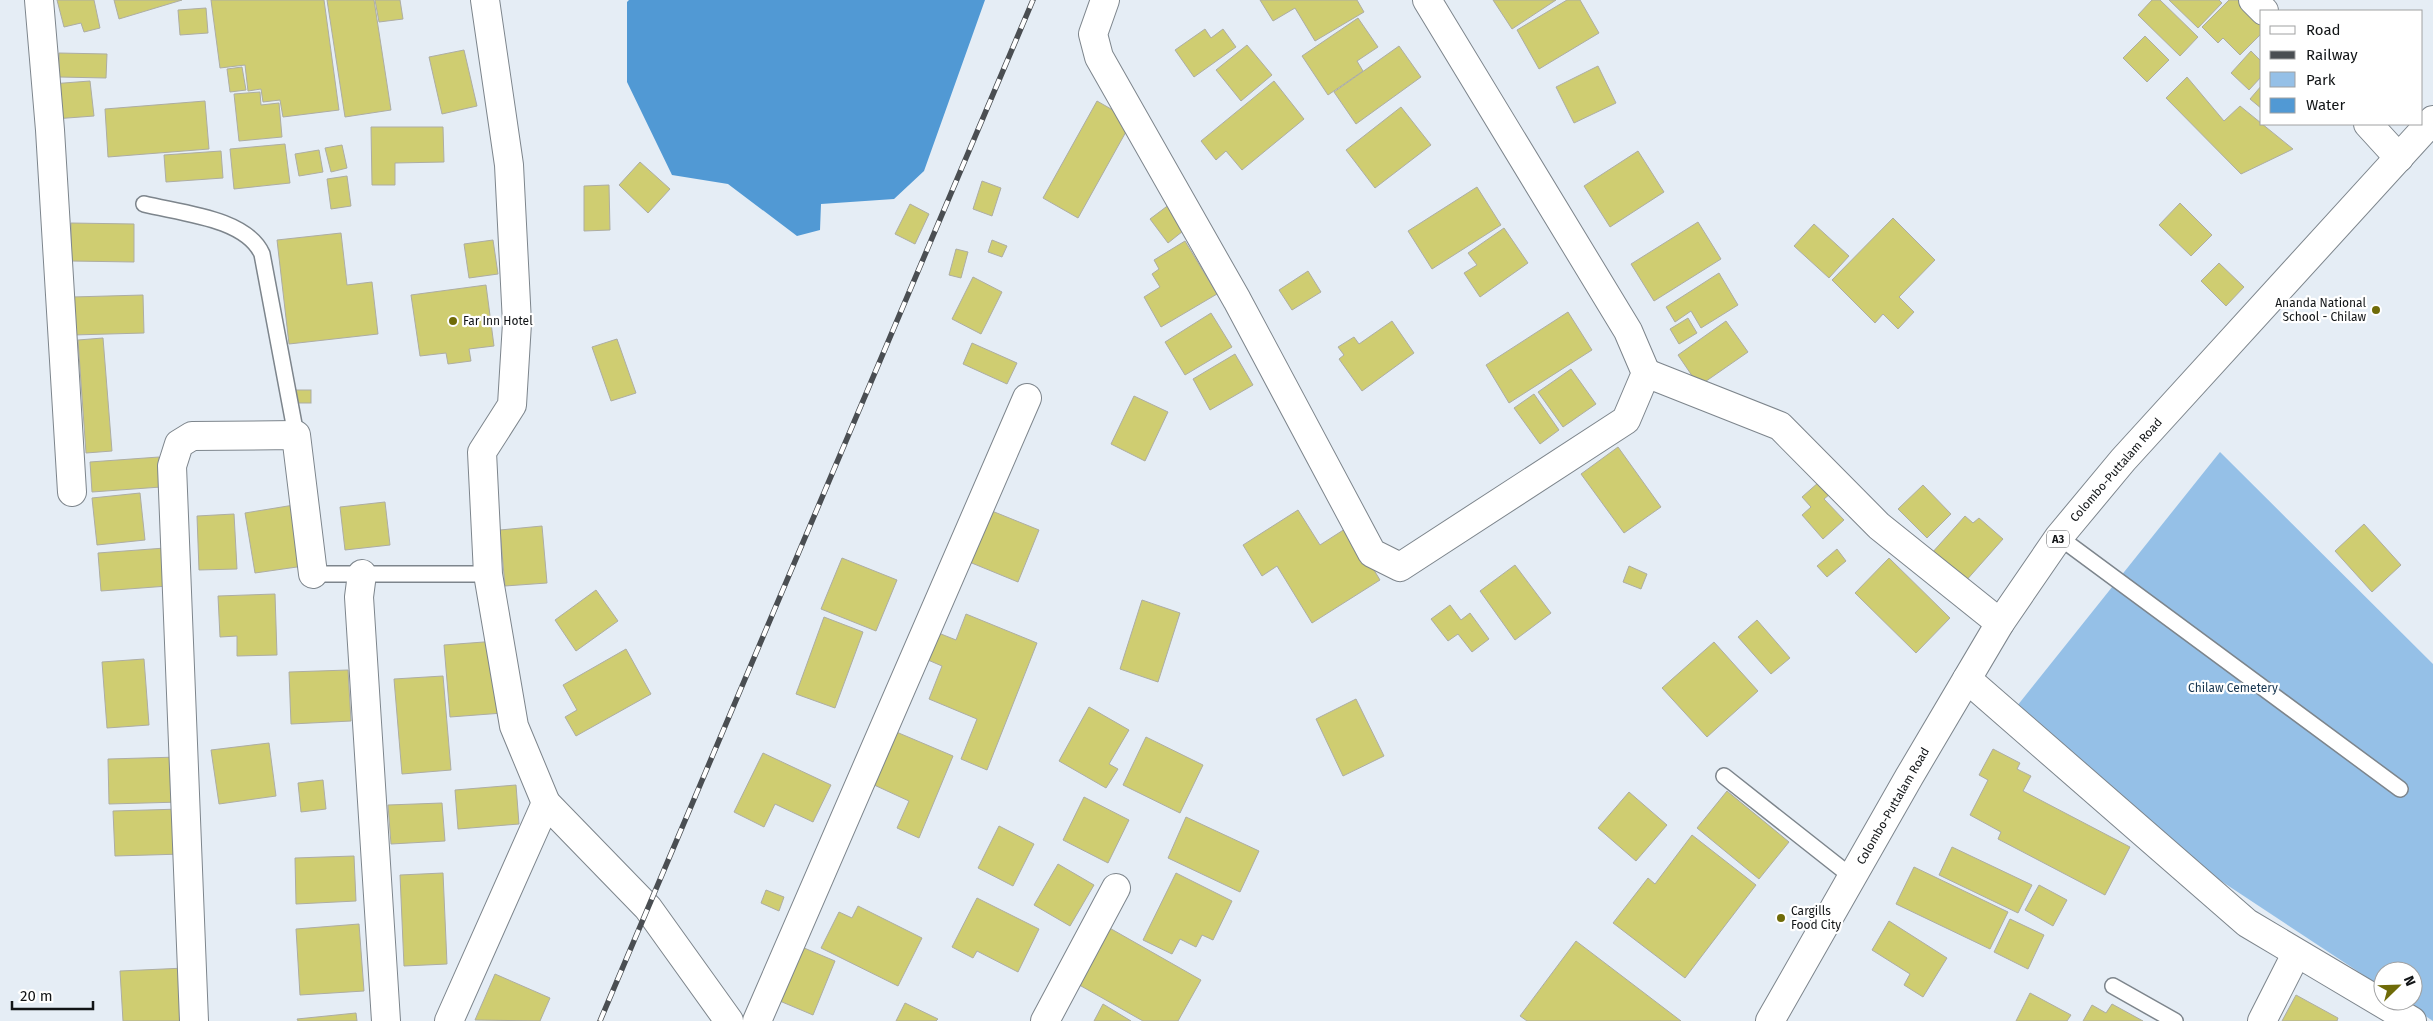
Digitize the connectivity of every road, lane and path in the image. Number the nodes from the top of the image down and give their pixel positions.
1 (39, 0) edge
2 (485, 0) edge
3 (1105, 0) edge
4 (1427, 0) edge
5 (2253, 0) edge
6 (2263, 10) edge
7 (2433, 120) edge
8 (2369, 125) edge
9 (2400, 158) junction
10 (144, 204) dead end
11 (1646, 373) junction
12 (1027, 398) dead end
13 (296, 435) junction
14 (72, 492) dead end
15 (2059, 537) junction
16 (313, 574) joint
17 (362, 574) junction
18 (488, 574) junction
19 (2000, 623) junction
20 (1967, 679) junction
21 (1724, 776) dead end
22 (2400, 789) dead end
23 (546, 803) junction
24 (1852, 877) junction
25 (1116, 888) dead end
26 (2296, 954) junction
27 (2113, 986) dead end
28 (194, 1021) edge
29 (386, 1021) edge
30 (449, 1021) edge
31 (729, 1021) edge
32 (757, 1021) edge
33 (1045, 1021) edge
34 (1770, 1021) edge
35 (2175, 1021) edge
36 (2262, 1021) edge
37 (2412, 1021) edge

1 - 14 main road
2 - 18 main road
3 - 11 main road
4 - 11 main road
5 - 6 main road
7 - 9 main road, Colombo-Puttalam Road / A3
8 - 9 main road
9 - 15 main road, Colombo-Puttalam Road / A3
10 - 13 lane
11 - 19 main road
12 - 32 main road
13 - 16 main road
13 - 28 main road
15 - 19 main road, Colombo-Puttalam Road / A3
15 - 22 lane
16 - 17 lane
17 - 18 lane
17 - 29 main road
18 - 23 main road
19 - 20 main road, Colombo-Puttalam Road / A3
20 - 24 main road, Colombo-Puttalam Road / A3
20 - 26 main road
21 - 24 lane
23 - 30 main road
23 - 31 main road
24 - 34 main road, Colombo-Puttalam Road / A3
25 - 33 main road
26 - 36 main road
26 - 37 main road
27 - 35 lane

